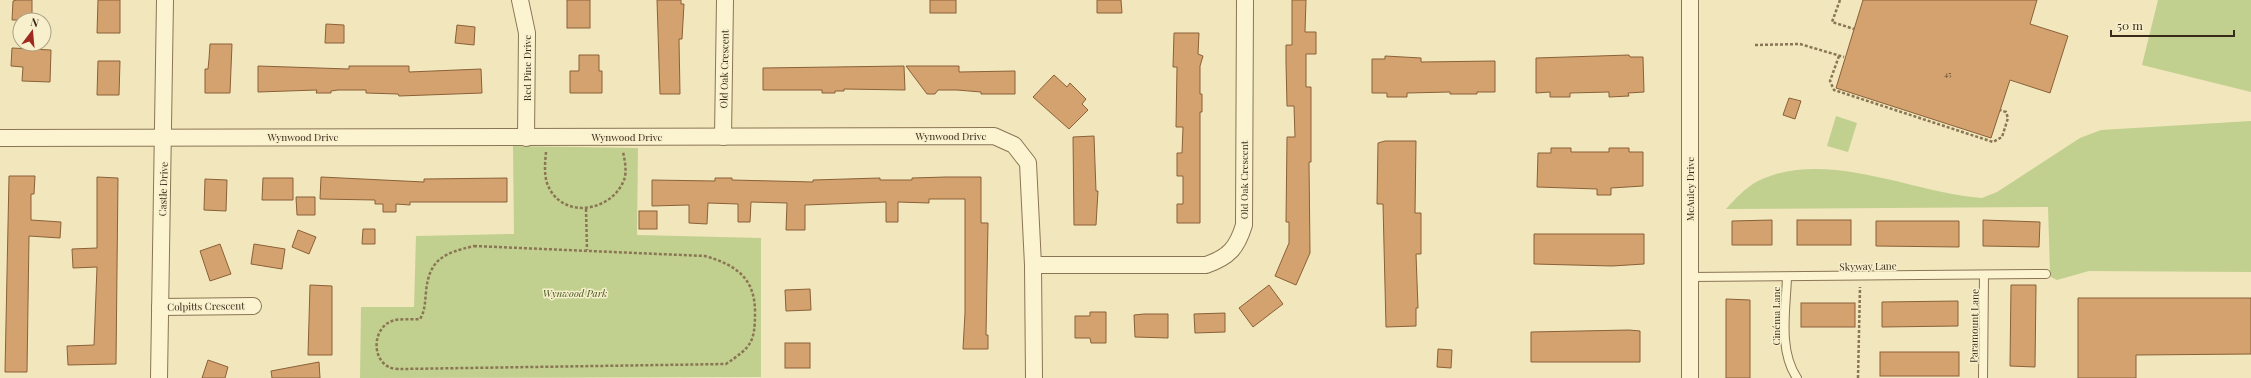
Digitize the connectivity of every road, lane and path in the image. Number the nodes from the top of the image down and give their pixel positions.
1 (165, 0) edge
2 (520, 0) edge
3 (725, 0) edge
4 (1245, 0) edge
5 (1690, 0) edge
6 (1840, 0) edge
7 (1854, 29) dead end
8 (1755, 45) dead end
9 (1838, 56) junction
10 (1844, 57) dead end
11 (2000, 110) dead end
12 (164, 137) junction
13 (724, 137) junction
14 (0, 138) edge
15 (526, 138) junction
16 (546, 138) junction
17 (620, 138) junction
18 (586, 209) junction
19 (587, 250) junction
20 (1033, 265) junction
21 (2046, 274) dead end
22 (1984, 275) junction
23 (1787, 276) junction
24 (1860, 276) junction
25 (1690, 277) junction
26 (253, 306) dead end
27 (160, 307) junction
28 (159, 378) edge
29 (1034, 378) edge
30 (1690, 378) edge
31 (1797, 378) edge
32 (1858, 378) edge
33 (1983, 378) edge

1 - 12 street, Castle Drive
2 - 15 street, Red Pine Drive
3 - 13 street, Old Oak Crescent
4 - 20 street, Old Oak Crescent
5 - 25 street, McAuley Drive
6 - 7 path
8 - 9 path
9 - 10 path
9 - 11 path
12 - 14 street, Wynwood Drive
12 - 15 street, Wynwood Drive
12 - 27 street, Castle Drive
13 - 17 street, Wynwood Drive
13 - 20 street, Wynwood Drive
15 - 16 street, Wynwood Drive
16 - 17 street, Wynwood Drive
16 - 18 path
17 - 18 path
18 - 19 path
19 - 19 path
20 - 29 street, Wynwood Drive
21 - 22 lane, Skyway Lane
22 - 24 lane, Skyway Lane
22 - 33 lane, Paramount Lane
23 - 24 lane, Skyway Lane
23 - 25 lane, Skyway Lane
23 - 31 lane, Cinéma Lane
24 - 32 path
25 - 30 street, McAuley Drive
26 - 27 street, Colpitts Crescent
27 - 28 street, Castle Drive

